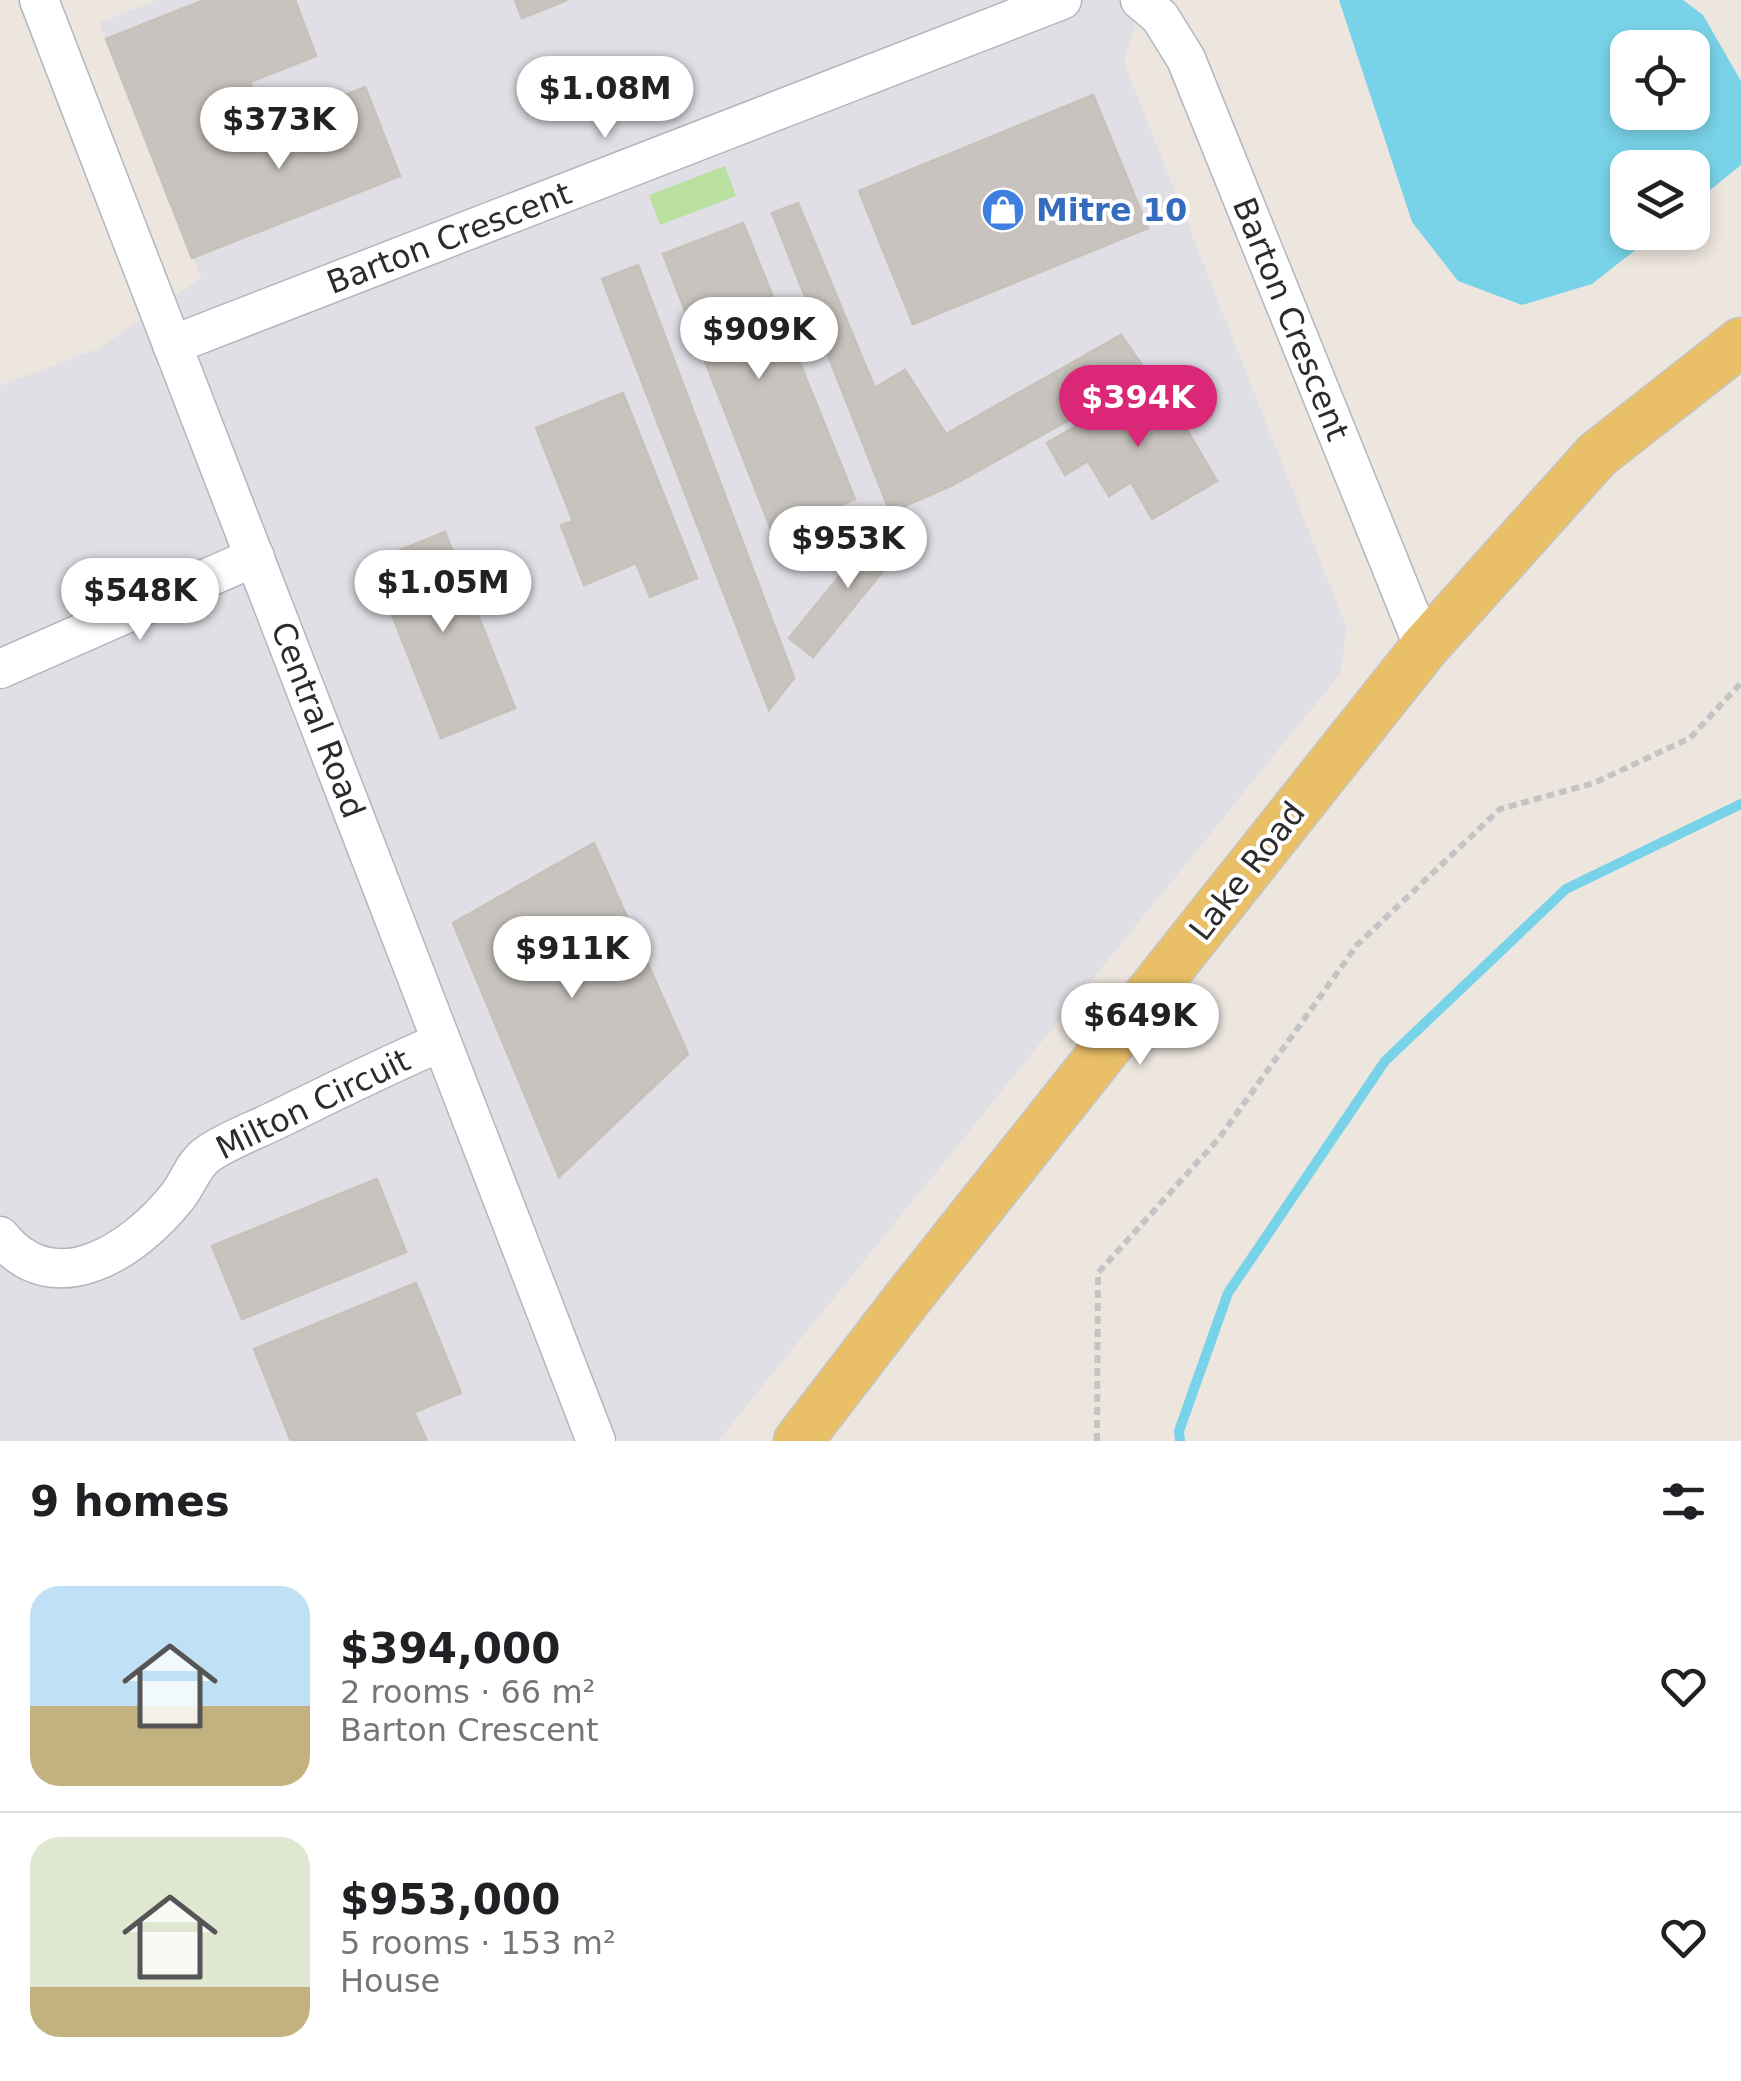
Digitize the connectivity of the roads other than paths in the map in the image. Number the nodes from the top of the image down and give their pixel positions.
1 (39, 0) edge
2 (1062, 0) edge
3 (1140, 0) edge
4 (1741, 342) edge
5 (172, 345) junction
6 (254, 557) junction
7 (1424, 648) junction
8 (0, 669) edge
9 (442, 1042) junction
10 (0, 1236) edge
11 (596, 1441) edge
12 (798, 1441) edge

1 - 5 street, Central Road
2 - 5 street, Barton Crescent
3 - 7 street, Barton Crescent
4 - 7 main road, Lake Road
5 - 6 street, Central Road
6 - 8 street
6 - 9 street, Central Road
7 - 12 main road, Lake Road
9 - 10 street, Milton Circuit
9 - 11 street, Central Road

